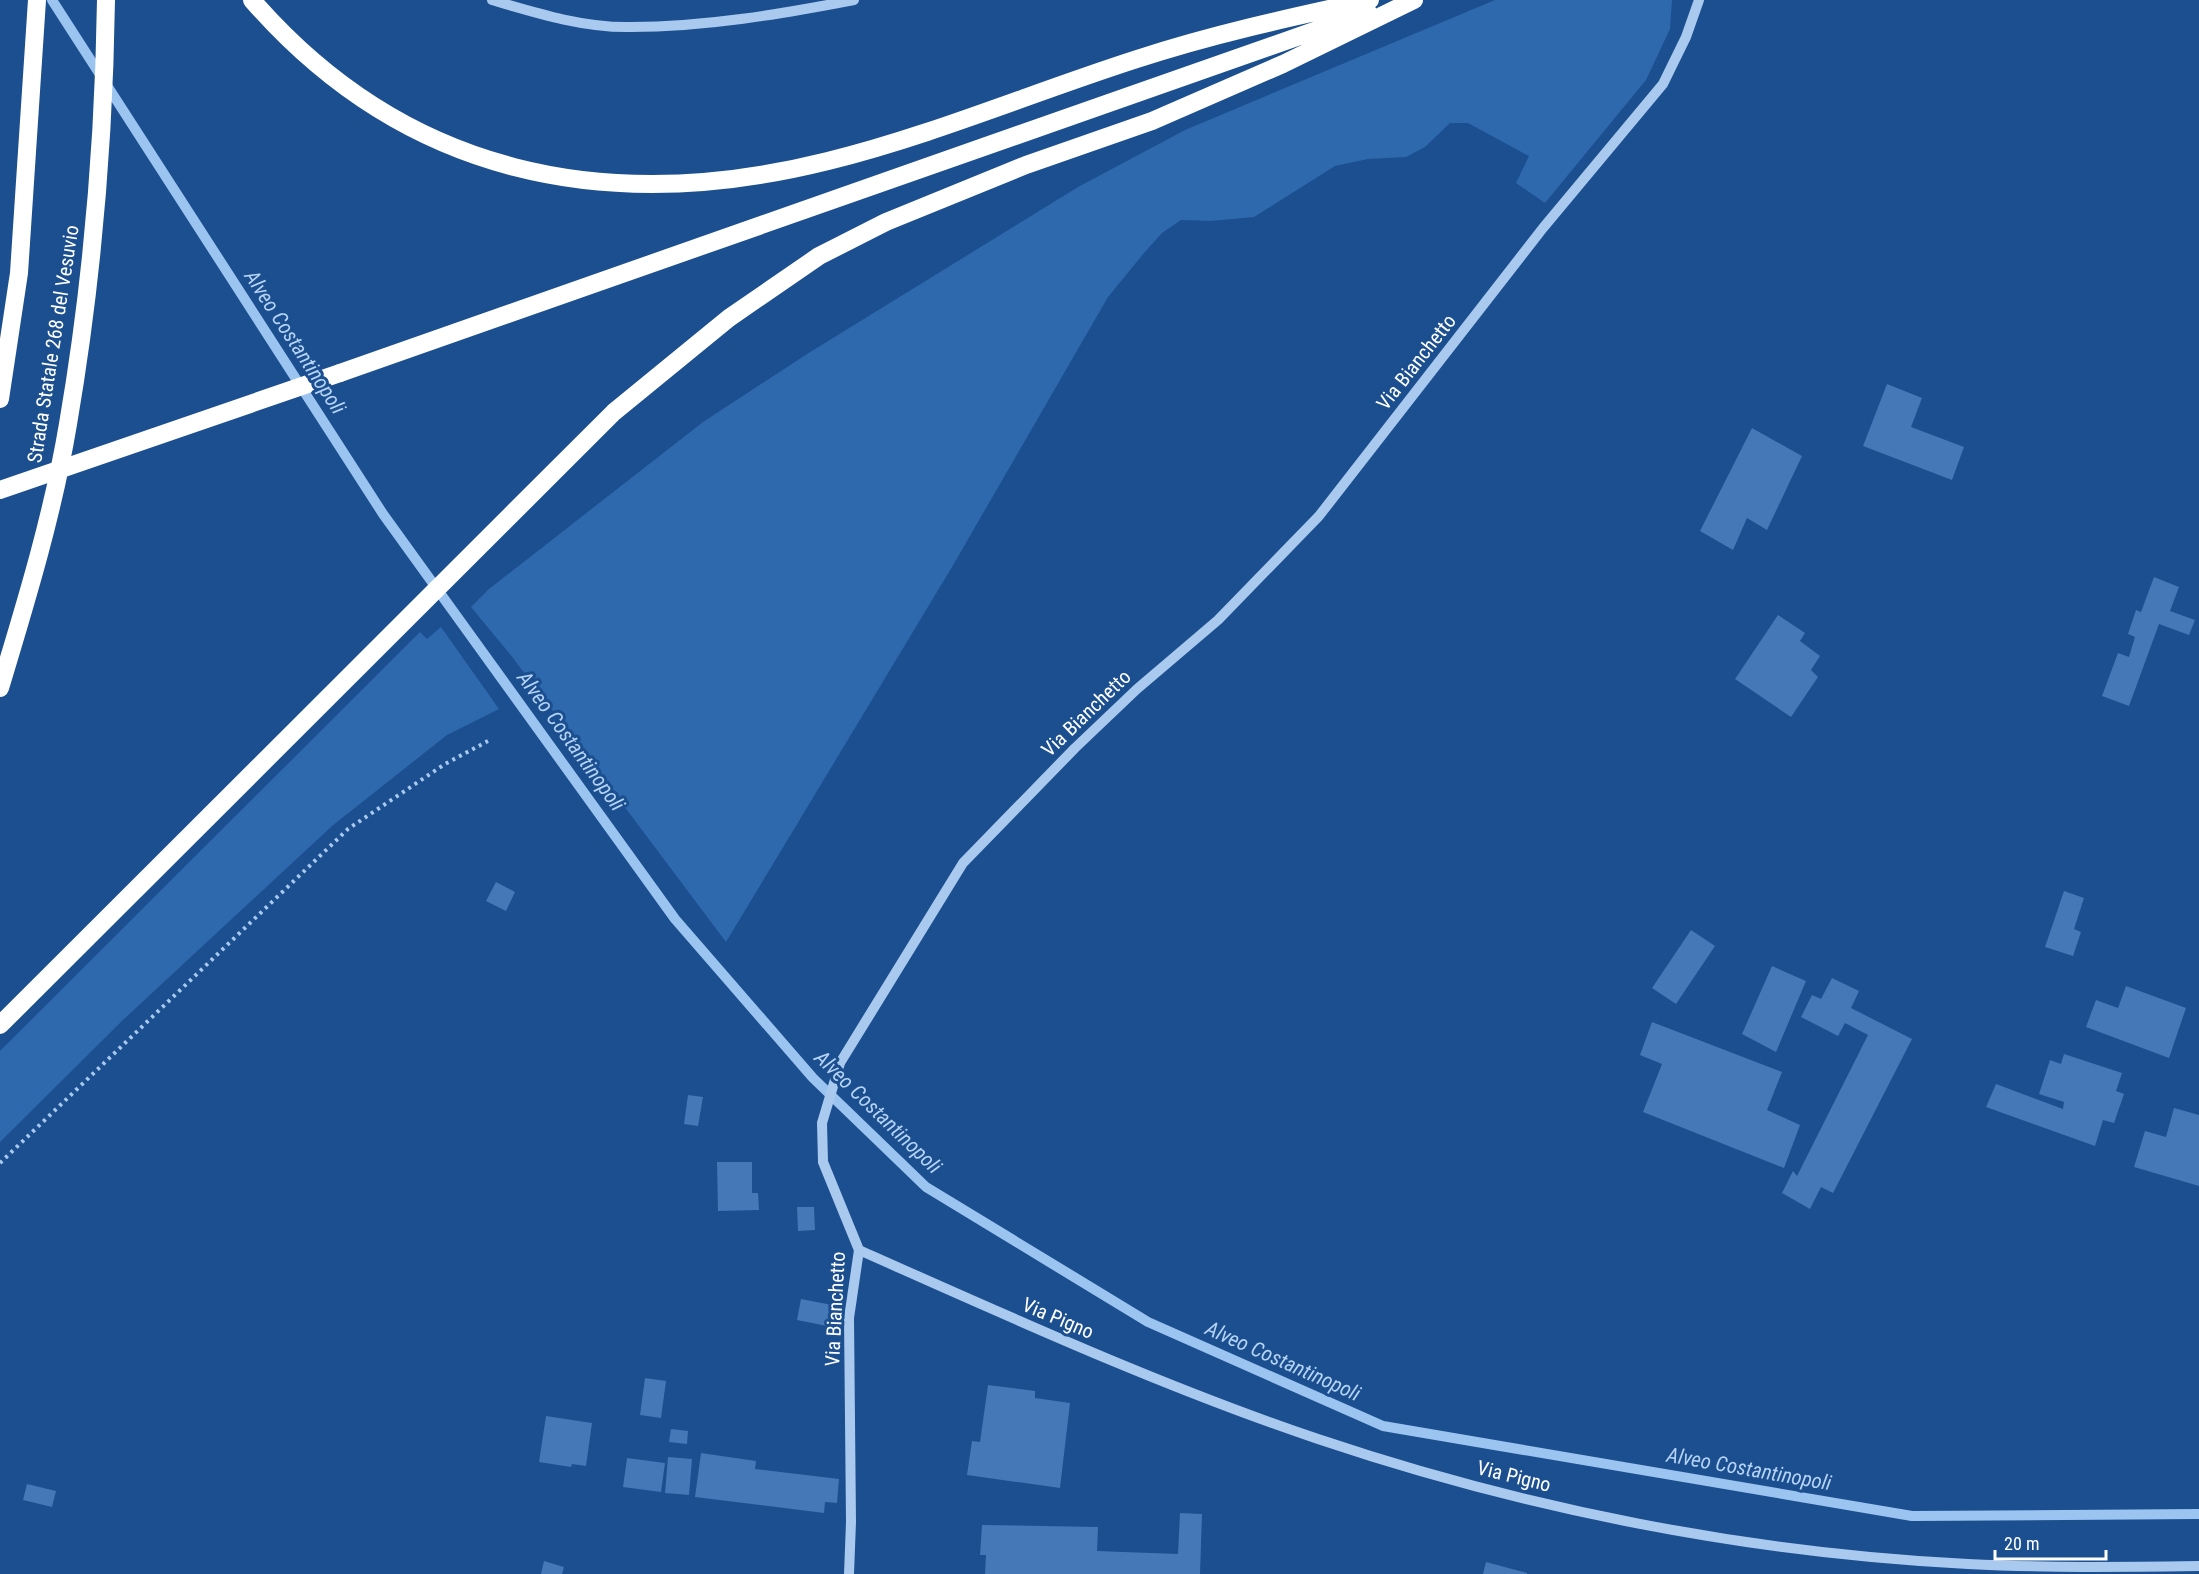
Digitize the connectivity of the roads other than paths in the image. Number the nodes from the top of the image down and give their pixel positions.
1 (37, 0) edge
2 (106, 0) edge
3 (252, 0) edge
4 (492, 0) edge
5 (854, 0) edge
6 (1370, 0) edge
7 (1401, 0) edge
8 (1414, 0) edge
9 (1699, 0) edge
10 (0, 399) edge
11 (0, 490) edge
12 (0, 688) edge
13 (0, 1025) edge
14 (859, 1250) junction
15 (2199, 1566) edge
16 (849, 1574) edge

1 - 10 highway
2 - 12 highway, Strada Statale 268 del Vesuvio
3 - 6 highway
4 - 5 street
7 - 11 highway, bridge
8 - 13 highway
9 - 14 street, Via Bianchetto
14 - 15 street, Via Pigno
14 - 16 street, Via Bianchetto

